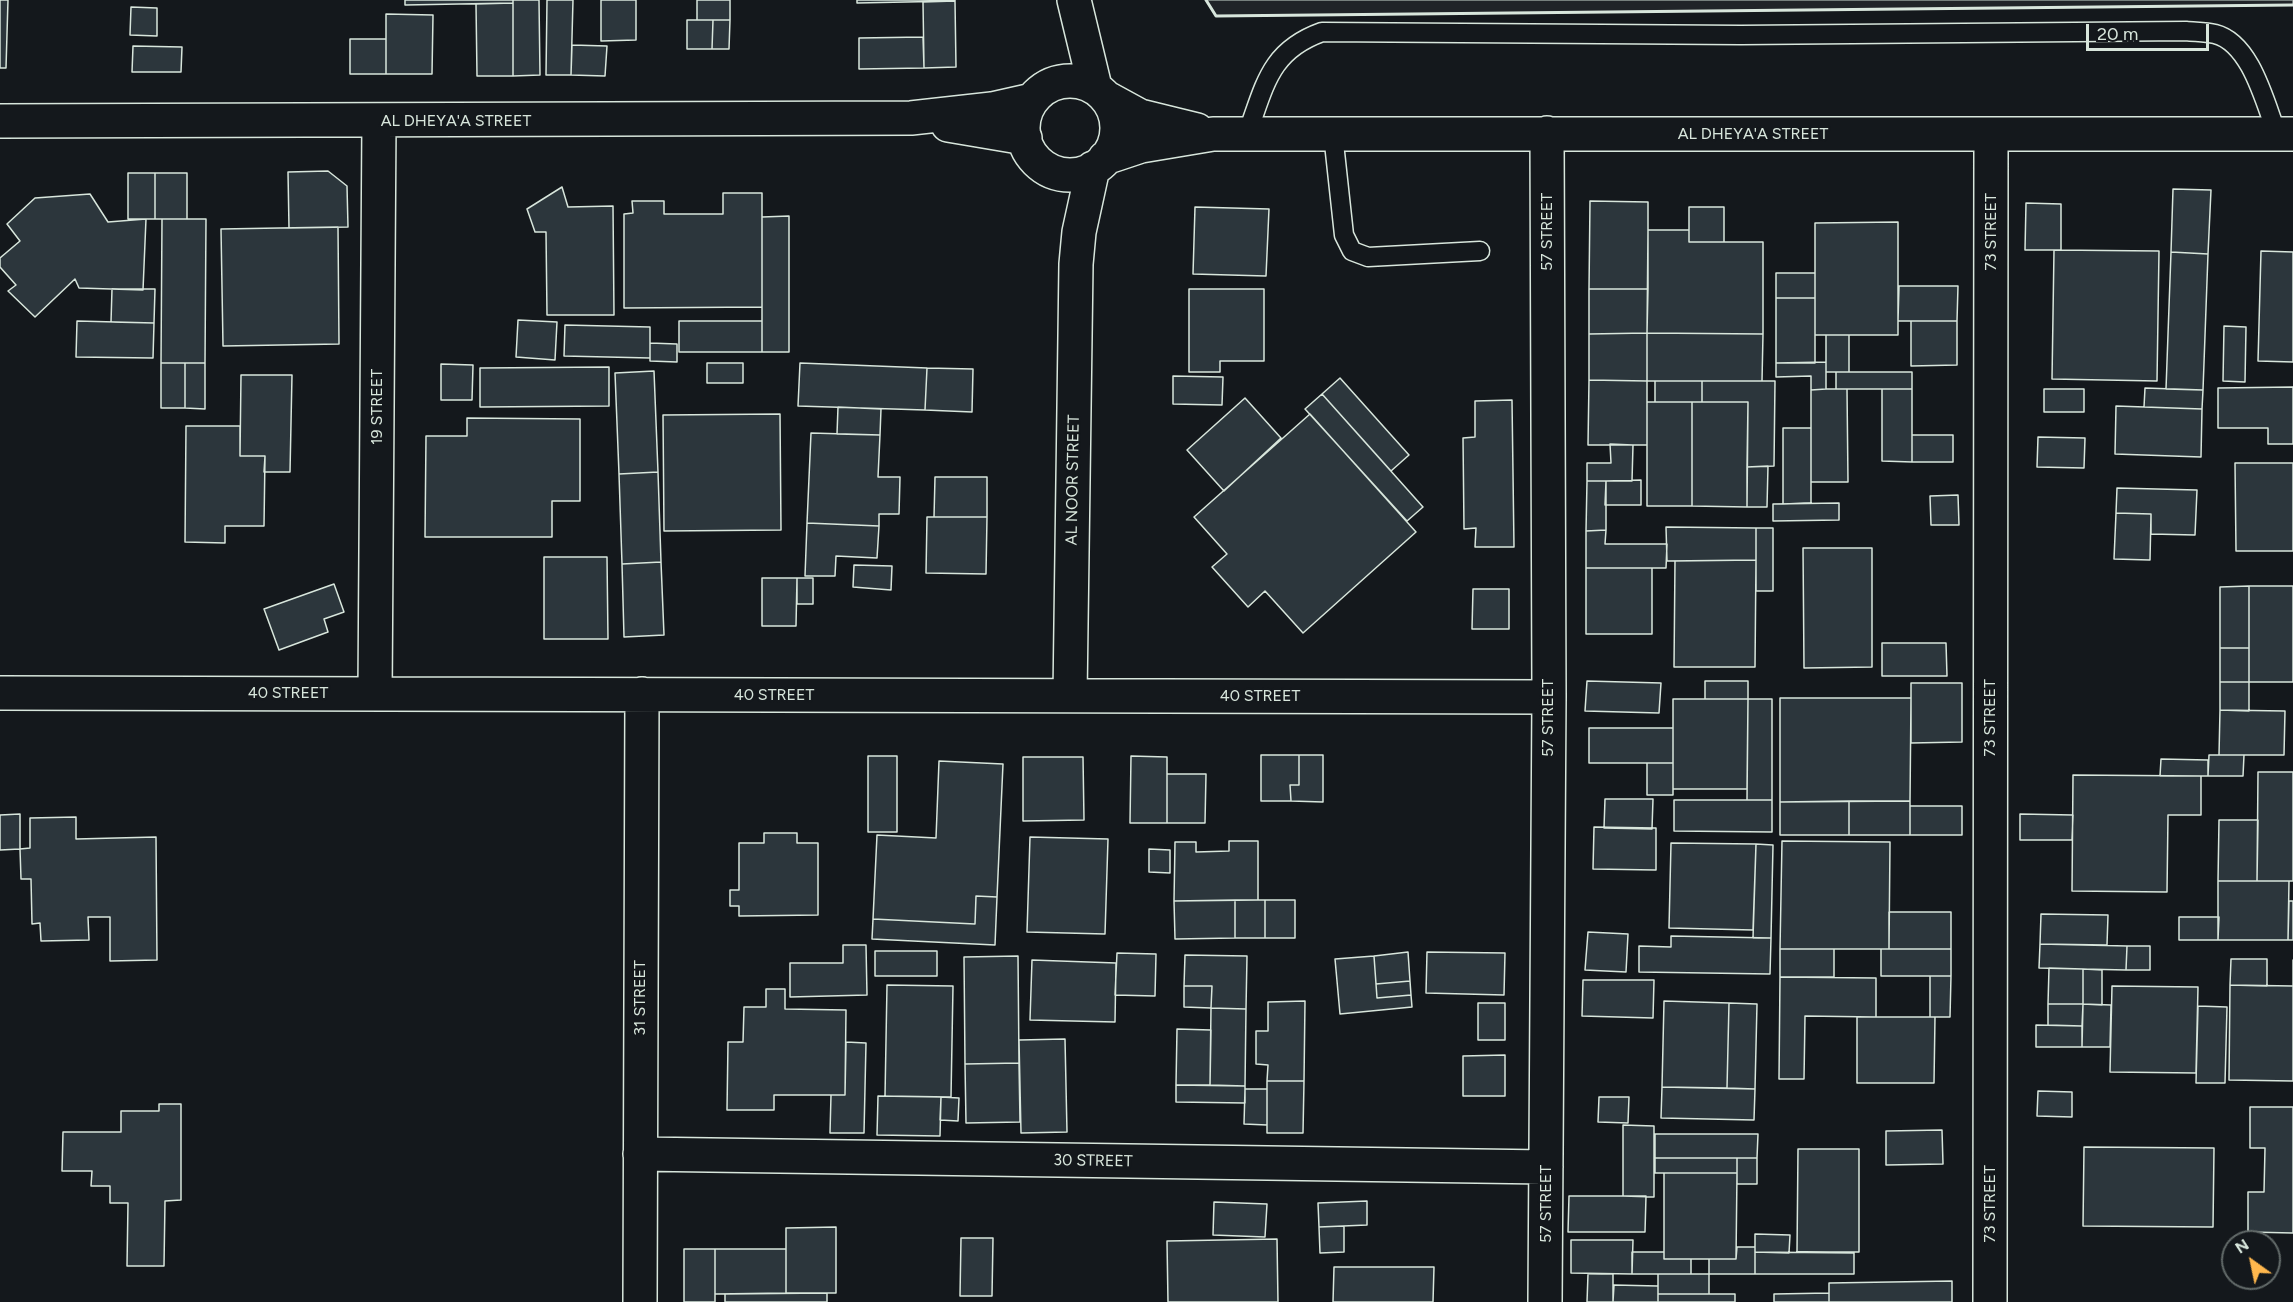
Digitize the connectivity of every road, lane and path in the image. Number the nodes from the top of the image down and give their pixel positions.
1 (1066, 0) edge
2 (1074, 0) edge
3 (1063, 81) junction
4 (1101, 93) junction
5 (1032, 100) junction
6 (911, 118) junction
7 (0, 121) edge
8 (379, 121) junction
9 (1547, 133) junction
10 (1214, 134) junction
11 (1247, 134) junction
12 (1333, 134) junction
13 (1991, 134) junction
14 (2285, 134) edge
15 (1024, 138) junction
16 (1099, 163) junction
17 (1053, 171) junction
18 (1480, 251) dead end
19 (1076, 264) junction
20 (0, 693) edge
21 (375, 694) junction
22 (642, 694) junction
23 (1070, 696) junction
24 (1549, 698) junction
25 (640, 1154) junction
26 (1546, 1167) junction
27 (640, 1302) edge
28 (1545, 1302) edge
29 (1990, 1302) edge

1 - 3 street
2 - 4 street
3 - 4 street
3 - 5 street
4 - 10 street, AL DHEYA'A STREET
4 - 16 street
5 - 6 street, AL DHEYA'A STREET
5 - 15 street
6 - 8 street, AL DHEYA'A STREET
6 - 15 street, AL DHEYA'A STREET
7 - 8 street, AL DHEYA'A STREET
8 - 21 street, 19 STREET
9 - 12 street, AL DHEYA'A STREET
9 - 13 street, AL DHEYA'A STREET
9 - 24 street, 57 STREET
10 - 11 street, AL DHEYA'A STREET
10 - 16 street, AL DHEYA'A STREET
11 - 12 street, AL DHEYA'A STREET
11 - 14 lane
12 - 18 lane
13 - 14 street, AL DHEYA'A STREET
13 - 29 street, 73 STREET
15 - 17 street
16 - 17 street
16 - 19 street, AL NOOR STREET
17 - 19 street, AL NOOR STREET
19 - 23 street, AL NOOR STREET
20 - 21 street, 40 STREET
21 - 22 street, 40 STREET
22 - 23 street, 40 STREET
22 - 25 street, 31 STREET
23 - 24 street, 40 STREET
24 - 26 street, 57 STREET
25 - 26 street, 30 STREET
25 - 27 street, 31 STREET
26 - 28 street, 57 STREET

